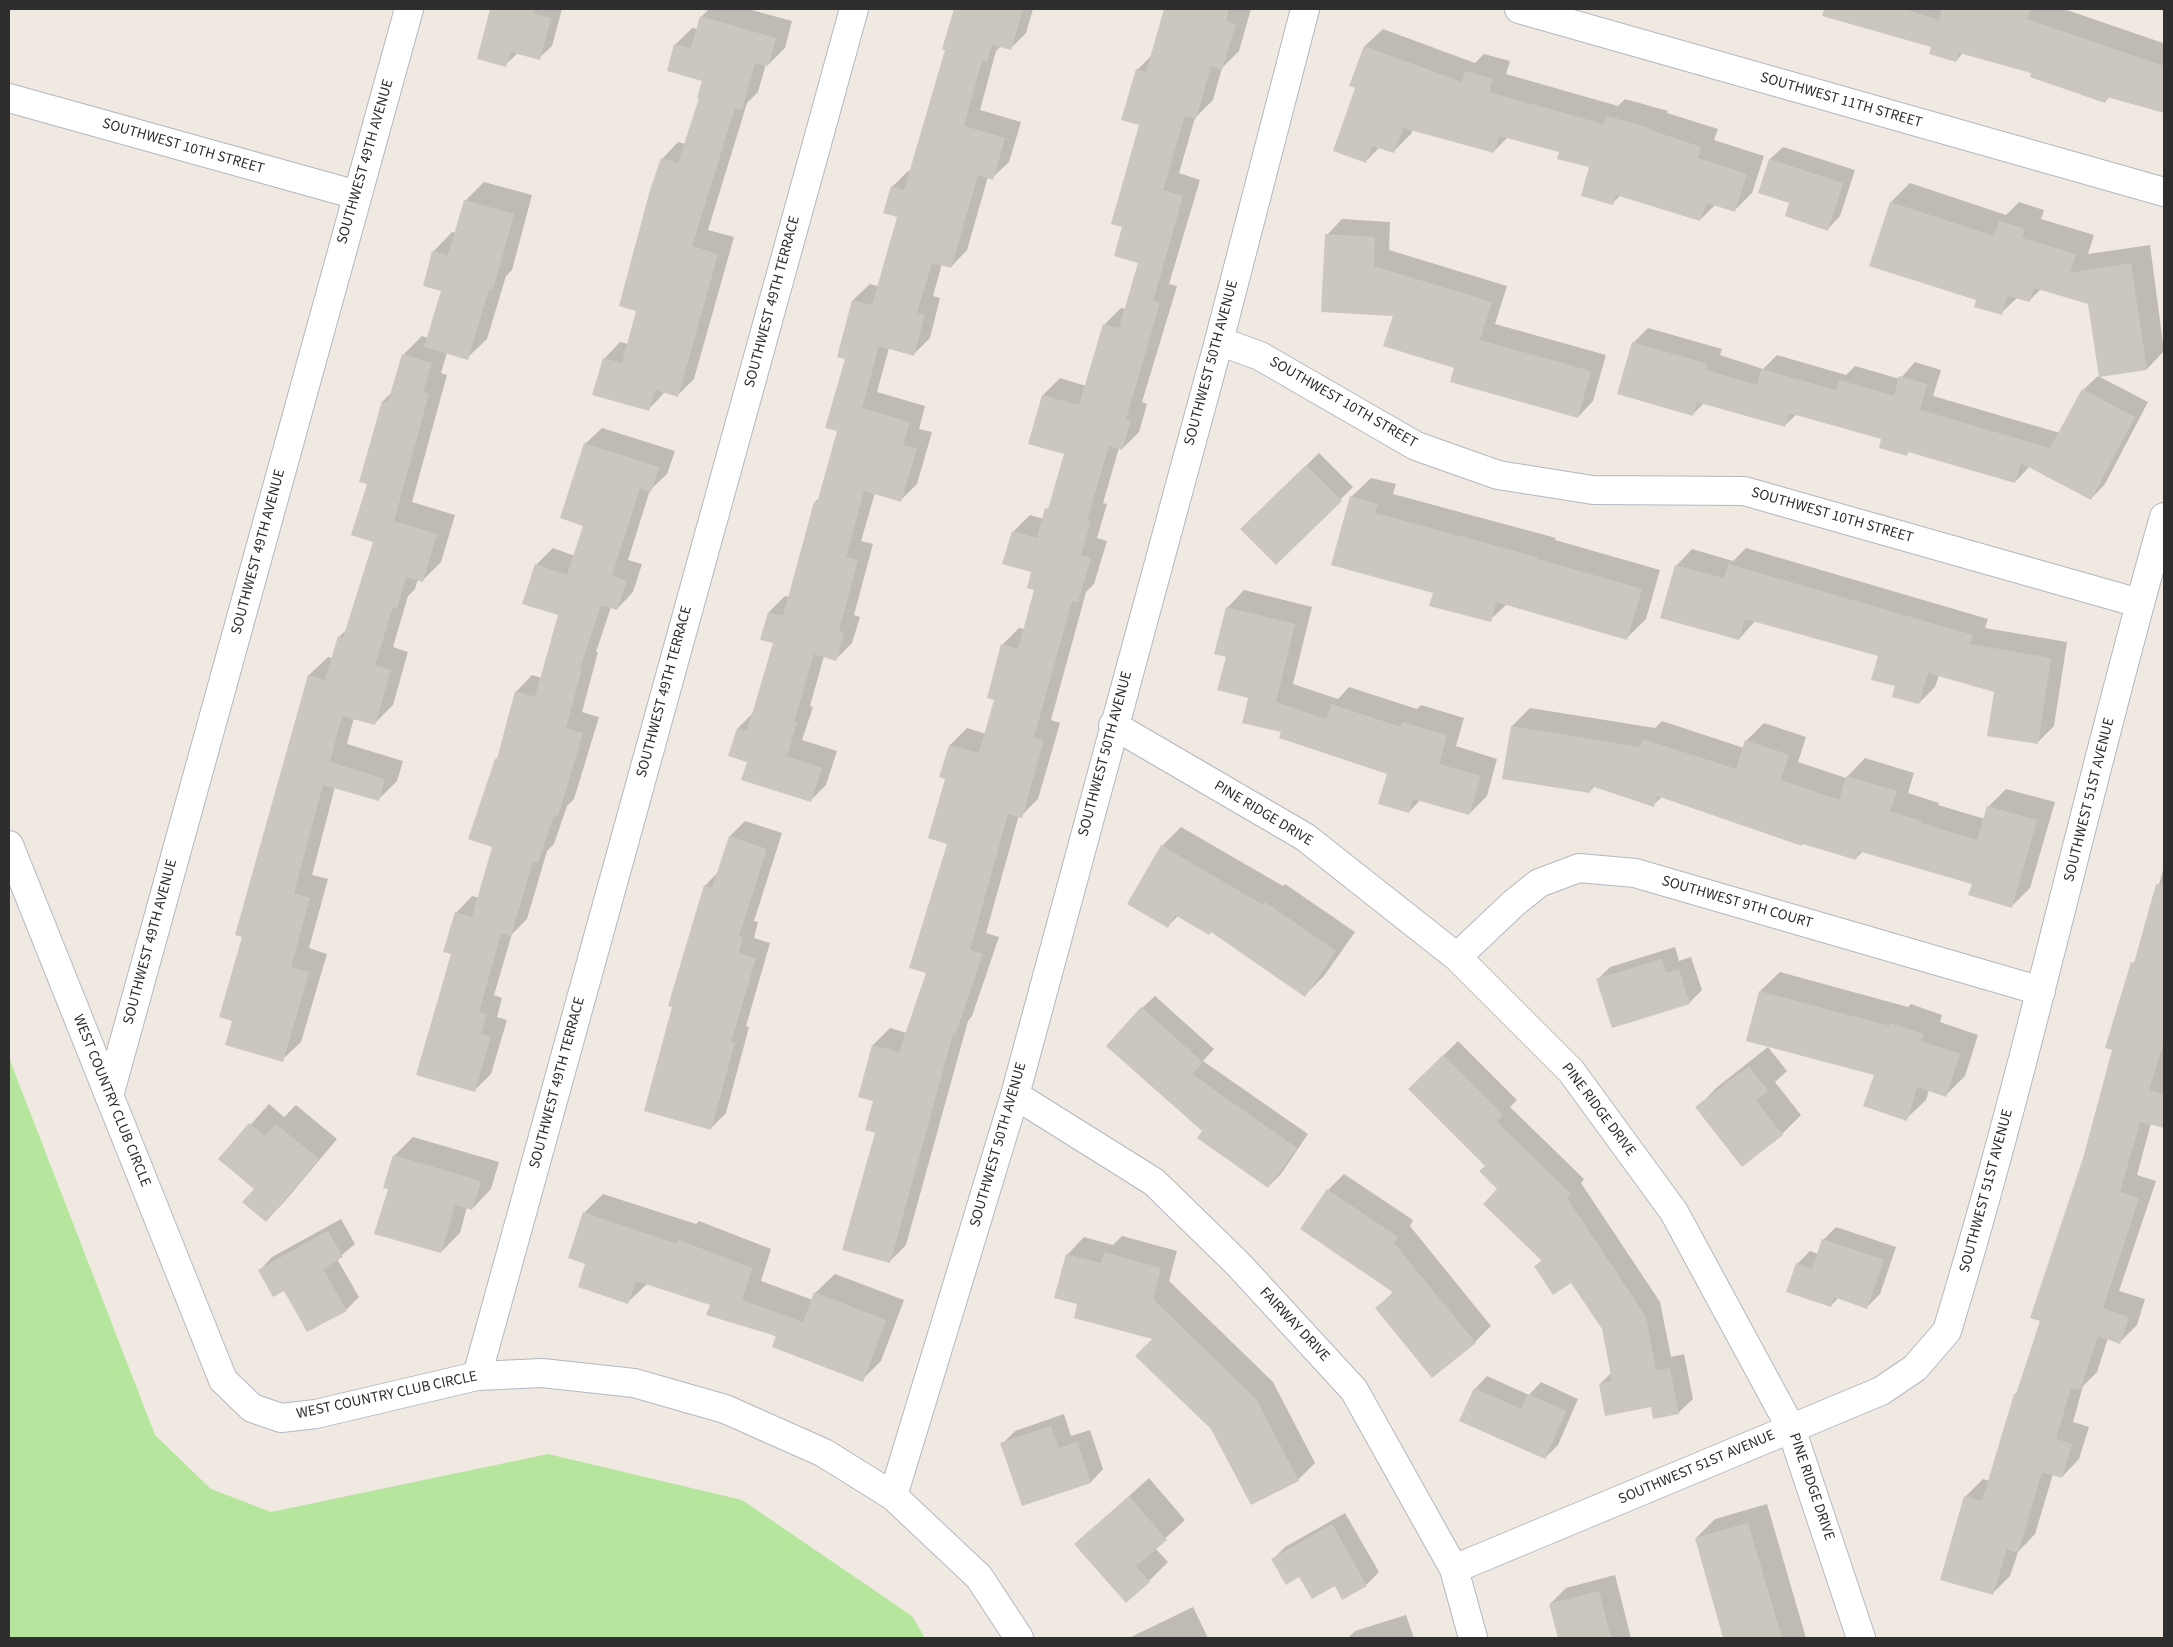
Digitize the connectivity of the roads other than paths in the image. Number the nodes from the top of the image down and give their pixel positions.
1 (409, 9) edge
2 (854, 9) edge
3 (1305, 9) edge
4 (1518, 9) edge
5 (9, 98) edge
6 (2164, 192) edge
7 (357, 195) junction
8 (1219, 341) junction
9 (2164, 516) edge
10 (2139, 603) junction
11 (1113, 725) junction
12 (9, 844) edge
13 (1457, 957) junction
14 (2041, 991) junction
15 (1015, 1095) junction
16 (109, 1096) junction
17 (477, 1376) junction
18 (1791, 1428) junction
19 (893, 1496) junction
20 (1454, 1569) junction
21 (1019, 1638) edge
22 (1473, 1638) edge
23 (1861, 1638) edge

1 - 7 street, SOUTHWEST 49TH AVENUE
2 - 17 street, SOUTHWEST 49TH TERRACE
3 - 8 street, SOUTHWEST 50TH AVENUE
4 - 6 street, SOUTHWEST 11TH STREET
5 - 7 street, SOUTHWEST 10TH STREET
7 - 16 street, SOUTHWEST 49TH AVENUE
8 - 10 street, SOUTHWEST 10TH STREET
8 - 11 street, SOUTHWEST 50TH AVENUE
9 - 10 street, SOUTHWEST 51ST AVENUE
10 - 14 street, SOUTHWEST 51ST AVENUE
11 - 13 street, PINE RIDGE DRIVE
11 - 15 street, SOUTHWEST 50TH AVENUE
12 - 16 street, WEST COUNTRY CLUB CIRCLE
13 - 14 street, SOUTHWEST 9TH COURT
13 - 18 street, PINE RIDGE DRIVE
14 - 18 street, SOUTHWEST 51ST AVENUE
15 - 19 street, SOUTHWEST 50TH AVENUE
15 - 20 street, FAIRWAY DRIVE
16 - 17 street, WEST COUNTRY CLUB CIRCLE
17 - 19 street, WEST COUNTRY CLUB CIRCLE
18 - 20 street, SOUTHWEST 51ST AVENUE
18 - 23 street, PINE RIDGE DRIVE
19 - 21 street, WEST COUNTRY CLUB CIRCLE
20 - 22 street, FAIRWAY DRIVE

